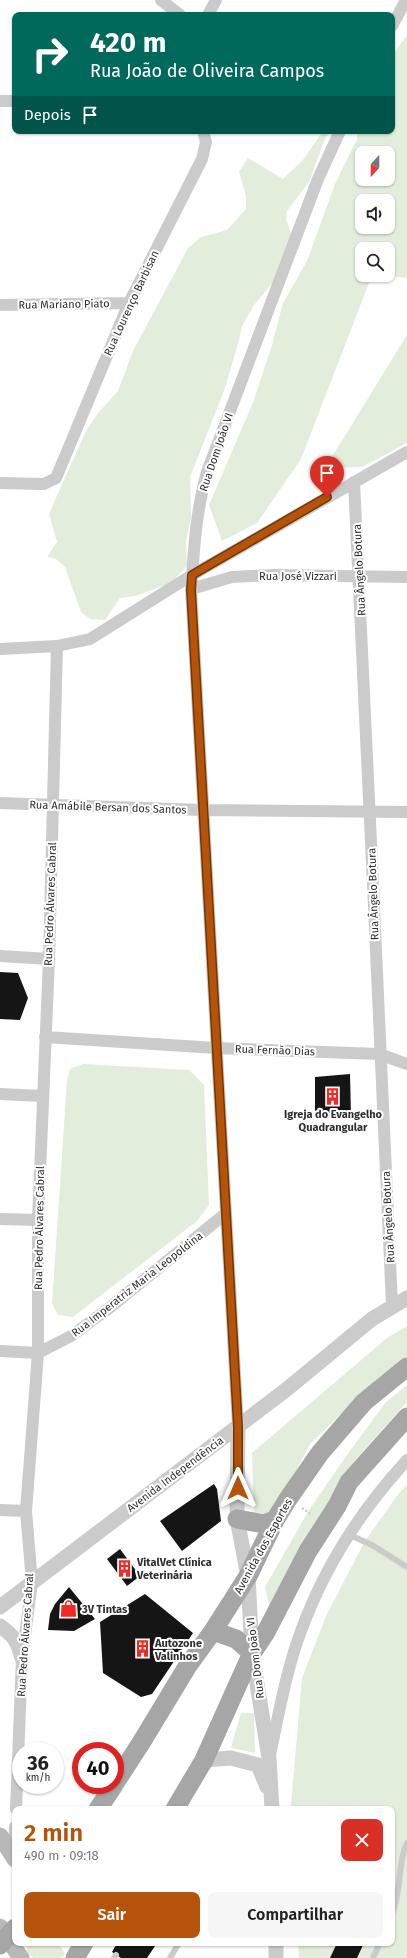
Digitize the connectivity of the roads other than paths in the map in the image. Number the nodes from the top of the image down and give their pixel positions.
1 (161, 0) edge
2 (216, 0) edge
3 (406, 0) edge
4 (176, 12) edge
5 (210, 12) edge
6 (395, 20) edge
7 (0, 101) edge
8 (12, 101) edge
9 (204, 134) edge
10 (339, 134) edge
11 (128, 303) junction
12 (0, 305) edge
13 (407, 452) edge
14 (354, 482) junction
15 (0, 483) edge
16 (192, 575) junction
17 (360, 576) junction
18 (407, 577) edge
19 (191, 590) junction
20 (57, 646) junction
21 (0, 649) edge
22 (0, 803) edge
23 (53, 805) junction
24 (202, 810) junction
25 (407, 812) edge
26 (370, 813) junction
27 (0, 956) edge
28 (49, 959) junction
29 (45, 1037) junction
30 (216, 1048) junction
31 (379, 1054) junction
32 (407, 1064) edge
33 (0, 1094) edge
34 (42, 1096) junction
35 (225, 1214) junction
36 (0, 1219) edge
37 (38, 1220) junction
38 (407, 1298) edge
39 (392, 1305) junction
40 (0, 1351) edge
41 (38, 1353) junction
42 (407, 1367) edge
43 (407, 1417) edge
44 (238, 1427) junction
45 (407, 1460) edge
46 (0, 1510) edge
47 (26, 1511) junction
48 (237, 1519) junction
49 (275, 1520) junction
50 (350, 1535) junction
51 (407, 1567) edge
52 (248, 1576) junction
53 (32, 1582) junction
54 (0, 1607) edge
55 (0, 1626) edge
56 (213, 1631) junction
57 (252, 1653) junction
58 (22, 1658) junction
59 (269, 1758) junction
60 (204, 1760) junction
61 (124, 1769) edge
62 (108, 1794) edge
63 (272, 1803) edge
64 (16, 1806) edge
65 (100, 1806) edge
66 (177, 1806) edge
67 (0, 1836) edge
68 (407, 1843) edge
69 (12, 1856) edge
70 (395, 1903) edge
71 (5, 1934) edge
72 (12, 1944) edge
73 (13, 1946) edge
74 (175, 1946) edge
75 (276, 1946) edge
76 (379, 1946) edge
77 (21, 1958) edge
78 (170, 1958) edge
79 (276, 1958) edge
80 (373, 1958) edge

1 - 4 street
2 - 5 street
3 - 6 street
7 - 8 street
9 - 11 street, Rua Lourenço Barbisan
10 - 16 street, Rua Dom João VI
11 - 12 street, Rua Mariano Piato
11 - 15 street, Rua Lourenço Barbisan
13 - 14 street
14 - 16 street
14 - 17 street, Rua Ângelo Botura
16 - 19 street, Rua Dom João VI
16 - 20 street
17 - 18 street, Rua José Vizzari
17 - 19 street, Rua José Vizzari
17 - 26 street, Rua Ângelo Botura
19 - 24 street, Rua Dom João VI
20 - 21 street
20 - 23 street, Rua Pedro Álvares Cabral
22 - 23 street, Rua Amábile Bersan dos Santos
23 - 24 street, Rua Amábile Bersan dos Santos
23 - 28 street, Rua Pedro Álvares Cabral
24 - 26 street, Rua Amábile Bersan dos Santos
24 - 30 street, Rua Dom João VI
25 - 26 street, Rua Amábile Bersan dos Santos
26 - 31 street, Rua Ângelo Botura
27 - 28 street
28 - 29 street, Rua Pedro Álvares Cabral
29 - 30 street, Rua Fernão Dias
29 - 34 street, Rua Pedro Álvares Cabral
30 - 31 street, Rua Fernão Dias
30 - 35 street, Rua Dom João VI
31 - 32 street, Rua Fernão Dias
31 - 39 street, Rua Ângelo Botura
33 - 34 street
34 - 37 street, Rua Pedro Álvares Cabral
35 - 41 street, Rua Imperatriz Maria Leopoldina
35 - 44 street, Rua Dom João VI
36 - 37 street
37 - 41 street, Rua Pedro Álvares Cabral
38 - 39 street, Avenida Independência
39 - 44 street, Avenida Independência
40 - 41 street
41 - 47 street, Rua Pedro Álvares Cabral
42 - 49 main road, Avenida dos Esportes
43 - 57 main road
44 - 48 street, Rua Dom João VI
44 - 53 street, Avenida Independência
45 - 50 street
46 - 47 street
47 - 53 street, Rua Pedro Álvares Cabral
48 - 49 main road
48 - 52 street, Rua Dom João VI
49 - 52 main road, Avenida dos Esportes
50 - 51 lane
50 - 59 street
52 - 56 main road, Avenida dos Esportes
52 - 57 street, Rua Dom João VI
53 - 54 street, Avenida Independência
53 - 58 street, Rua Pedro Álvares Cabral
55 - 58 street
56 - 57 main road
56 - 61 main road, Avenida dos Esportes
57 - 59 street, Rua Dom João VI
57 - 60 main road
58 - 64 street, Rua Pedro Álvares Cabral
59 - 63 street, Rua Dom João VI
60 - 63 street, Rua Dom João VI
60 - 66 main road
62 - 65 main road, Avenida dos Esportes
67 - 69 main road
68 - 70 lane
71 - 72 main road
73 - 77 main road
74 - 78 lane
75 - 79 street
76 - 80 lane

